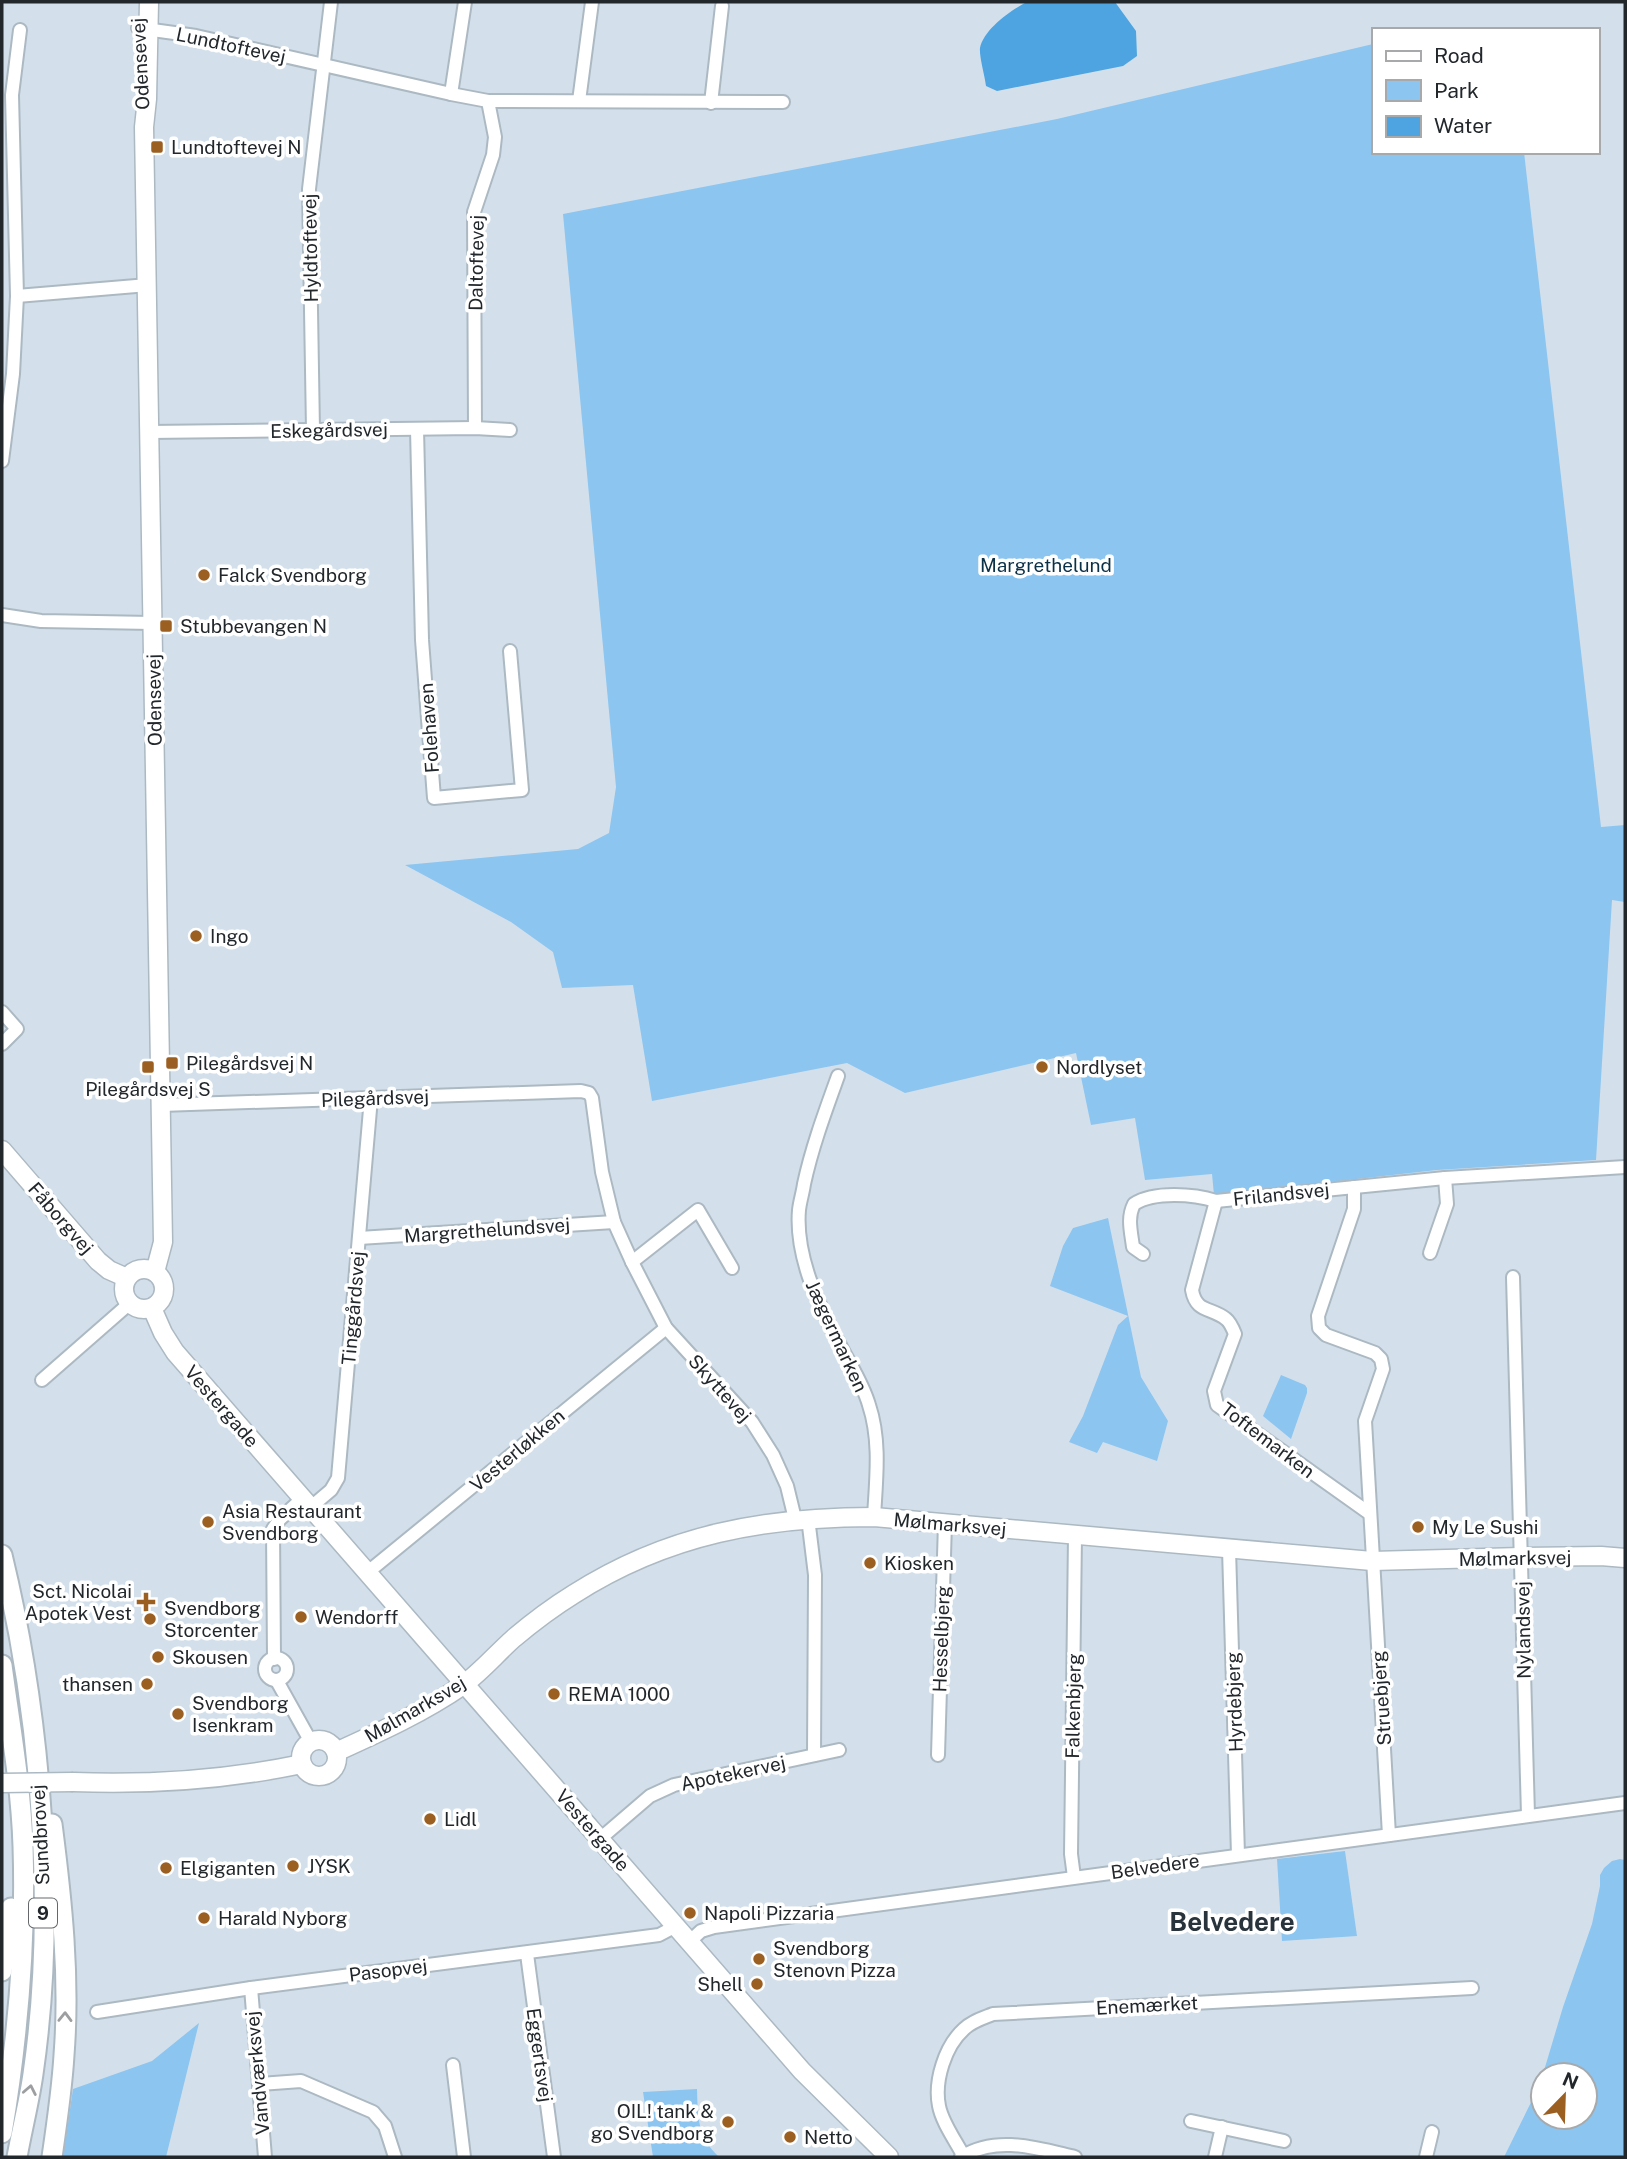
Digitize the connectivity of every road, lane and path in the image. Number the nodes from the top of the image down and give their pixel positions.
1 (137, 2) edge
2 (149, 2) edge
3 (331, 2) edge
4 (465, 2) edge
5 (592, 2) edge
6 (722, 6) dead end
7 (143, 28) junction
8 (20, 30) dead end
9 (324, 66) junction
10 (451, 94) junction
11 (488, 101) junction
12 (579, 101) junction
13 (783, 102) dead end
14 (711, 103) junction
15 (148, 285) junction
16 (17, 296) junction
17 (475, 428) junction
18 (417, 429) junction
19 (313, 430) junction
20 (510, 430) dead end
21 (149, 432) junction
22 (2, 461) edge
23 (2, 615) edge
24 (152, 623) junction
25 (510, 651) dead end
26 (2, 1012) edge
27 (2, 1044) edge
28 (838, 1076) dead end
29 (589, 1093) joint
30 (371, 1098) junction
31 (161, 1105) junction
32 (2, 1150) edge
33 (1625, 1167) edge
34 (1445, 1178) junction
35 (1354, 1187) junction
36 (1216, 1201) junction
37 (614, 1222) junction
38 (359, 1238) junction
39 (1430, 1253) dead end
40 (1143, 1254) dead end
41 (632, 1262) junction
42 (732, 1268) dead end
43 (155, 1272) junction
44 (1513, 1277) dead end
45 (127, 1278) junction
46 (130, 1303) junction
47 (152, 1308) junction
48 (666, 1328) junction
49 (42, 1380) dead end
50 (307, 1502) junction
51 (1369, 1513) junction
52 (874, 1517) junction
53 (802, 1519) junction
54 (945, 1523) junction
55 (1075, 1536) junction
56 (1229, 1549) junction
57 (2, 1555) edge
58 (1521, 1557) junction
59 (1625, 1558) edge
60 (1372, 1562) junction
61 (368, 1572) junction
62 (2, 1665) edge
63 (25, 1668) junction
64 (465, 1684) junction
65 (8, 1708) junction
66 (311, 1742) junction
67 (839, 1750) dead end
68 (336, 1752) junction
69 (814, 1755) junction
70 (938, 1755) dead end
71 (302, 1764) junction
72 (2, 1783) edge
73 (1625, 1803) edge
74 (1528, 1815) junction
75 (1389, 1835) junction
76 (601, 1838) junction
77 (1238, 1855) junction
78 (1074, 1877) junction
79 (676, 1926) junction
80 (689, 1941) junction
81 (527, 1954) junction
82 (2, 1971) edge
83 (251, 1988) junction
84 (1472, 1988) dead end
85 (97, 2012) dead end
86 (453, 2066) dead end
87 (260, 2084) junction
88 (1191, 2121) dead end
89 (1222, 2127) junction
90 (1432, 2132) dead end
91 (2, 2133) edge
92 (1284, 2141) dead end
93 (962, 2156) edge
94 (17, 2157) edge
95 (52, 2157) edge
96 (265, 2157) edge
97 (395, 2157) edge
98 (464, 2157) edge
99 (554, 2157) edge
100 (889, 2157) edge
101 (1074, 2157) edge
102 (1215, 2157) edge
103 (1426, 2157) edge

1 - 7 street, Odensevej
2 - 7 street, Odensevej
3 - 9 street
4 - 10 street
5 - 12 street
6 - 14 street
7 - 9 street, Lundtoftevej
7 - 15 street, Odensevej
8 - 16 street
9 - 10 street, Lundtoftevej
9 - 19 street, Hyldtoftevej
10 - 11 street, Lundtoftevej
11 - 12 street, Lundtoftevej
11 - 17 street, Daltoftevej
12 - 14 street, Lundtoftevej
13 - 14 street, Lundtoftevej
15 - 16 street
15 - 21 street, Odensevej
16 - 22 street
17 - 18 street, Eskegårdsvej
17 - 20 street, Eskegårdsvej
18 - 19 street, Eskegårdsvej
18 - 25 street, Folehaven
19 - 21 street, Eskegårdsvej
21 - 24 street, Odensevej
23 - 24 street
24 - 31 street, Odensevej
26 - 27 street
28 - 52 street, Jægermarken
29 - 30 street, Pilegårdsvej
29 - 37 street, Skyttevej
30 - 31 street, Pilegårdsvej
30 - 38 street, Tinggårdsvej
31 - 43 street, Odensevej
32 - 45 street, Fåborgvej
33 - 34 street, Frilandsvej
34 - 35 street, Frilandsvej
34 - 39 street
35 - 36 street, Frilandsvej
35 - 51 street, Struebjerg
36 - 40 street, Frilandsvej
36 - 51 street, Toftemarken
37 - 38 street, Margrethelundsvej
37 - 41 street, Skyttevej
38 - 50 street, Tinggårdsvej
41 - 42 street
41 - 48 street, Skyttevej
43 - 45 street
43 - 47 street
44 - 58 street, Nylandsvej
45 - 46 street
46 - 47 street
46 - 49 street
47 - 50 street, Vestergade
48 - 53 street, Skyttevej
48 - 61 street, Vesterløkken
50 - 61 street, Vestergade
50 - 66 street
51 - 60 street, Struebjerg
52 - 53 street, Mølmarksvej
52 - 54 street, Mølmarksvej
53 - 64 street, Mølmarksvej
53 - 69 street, Skyttevej
54 - 55 street, Mølmarksvej
54 - 70 street, Hesselbjerg
55 - 56 street, Mølmarksvej
55 - 78 street, Falkenbjerg
56 - 60 street, Mølmarksvej
56 - 77 street, Hyrdebjerg
57 - 63 main road, Sundbrovej / 9
58 - 59 street, Mølmarksvej
58 - 60 street, Mølmarksvej
58 - 74 street, Nylandsvej
60 - 75 street, Struebjerg
61 - 64 street, Vestergade
62 - 65 main road, Sundbrovej / 9
94 -> 63 main road, Sundbrovej / 9
95 -> 63 main road
64 - 68 street, Mølmarksvej
64 - 76 street, Vestergade
65 - 82 main road
65 - 91 main road, Sundbrovej / 9
66 - 68 street
66 - 71 street
67 - 69 street, Apotekervej
68 - 71 street
69 - 76 street, Apotekervej
71 - 72 street, bridge
73 - 74 street, Belvedere
74 - 75 street, Belvedere
75 - 77 street, Belvedere
76 - 79 street, Vestergade
77 - 78 street, Belvedere
78 - 80 street, Belvedere
79 - 80 street, Vestergade
79 - 81 street, Pasopvej
80 - 100 street, Vestergade
81 - 83 street, Pasopvej
81 - 99 street, Eggertsvej
83 - 85 street, Pasopvej
83 - 87 street, Vandværksvej
84 - 93 street, Enemærket
86 - 98 street
87 - 96 street, Vandværksvej
87 - 97 street
88 - 89 street
89 - 92 street
89 - 102 street
90 - 103 street
93 - 101 street

